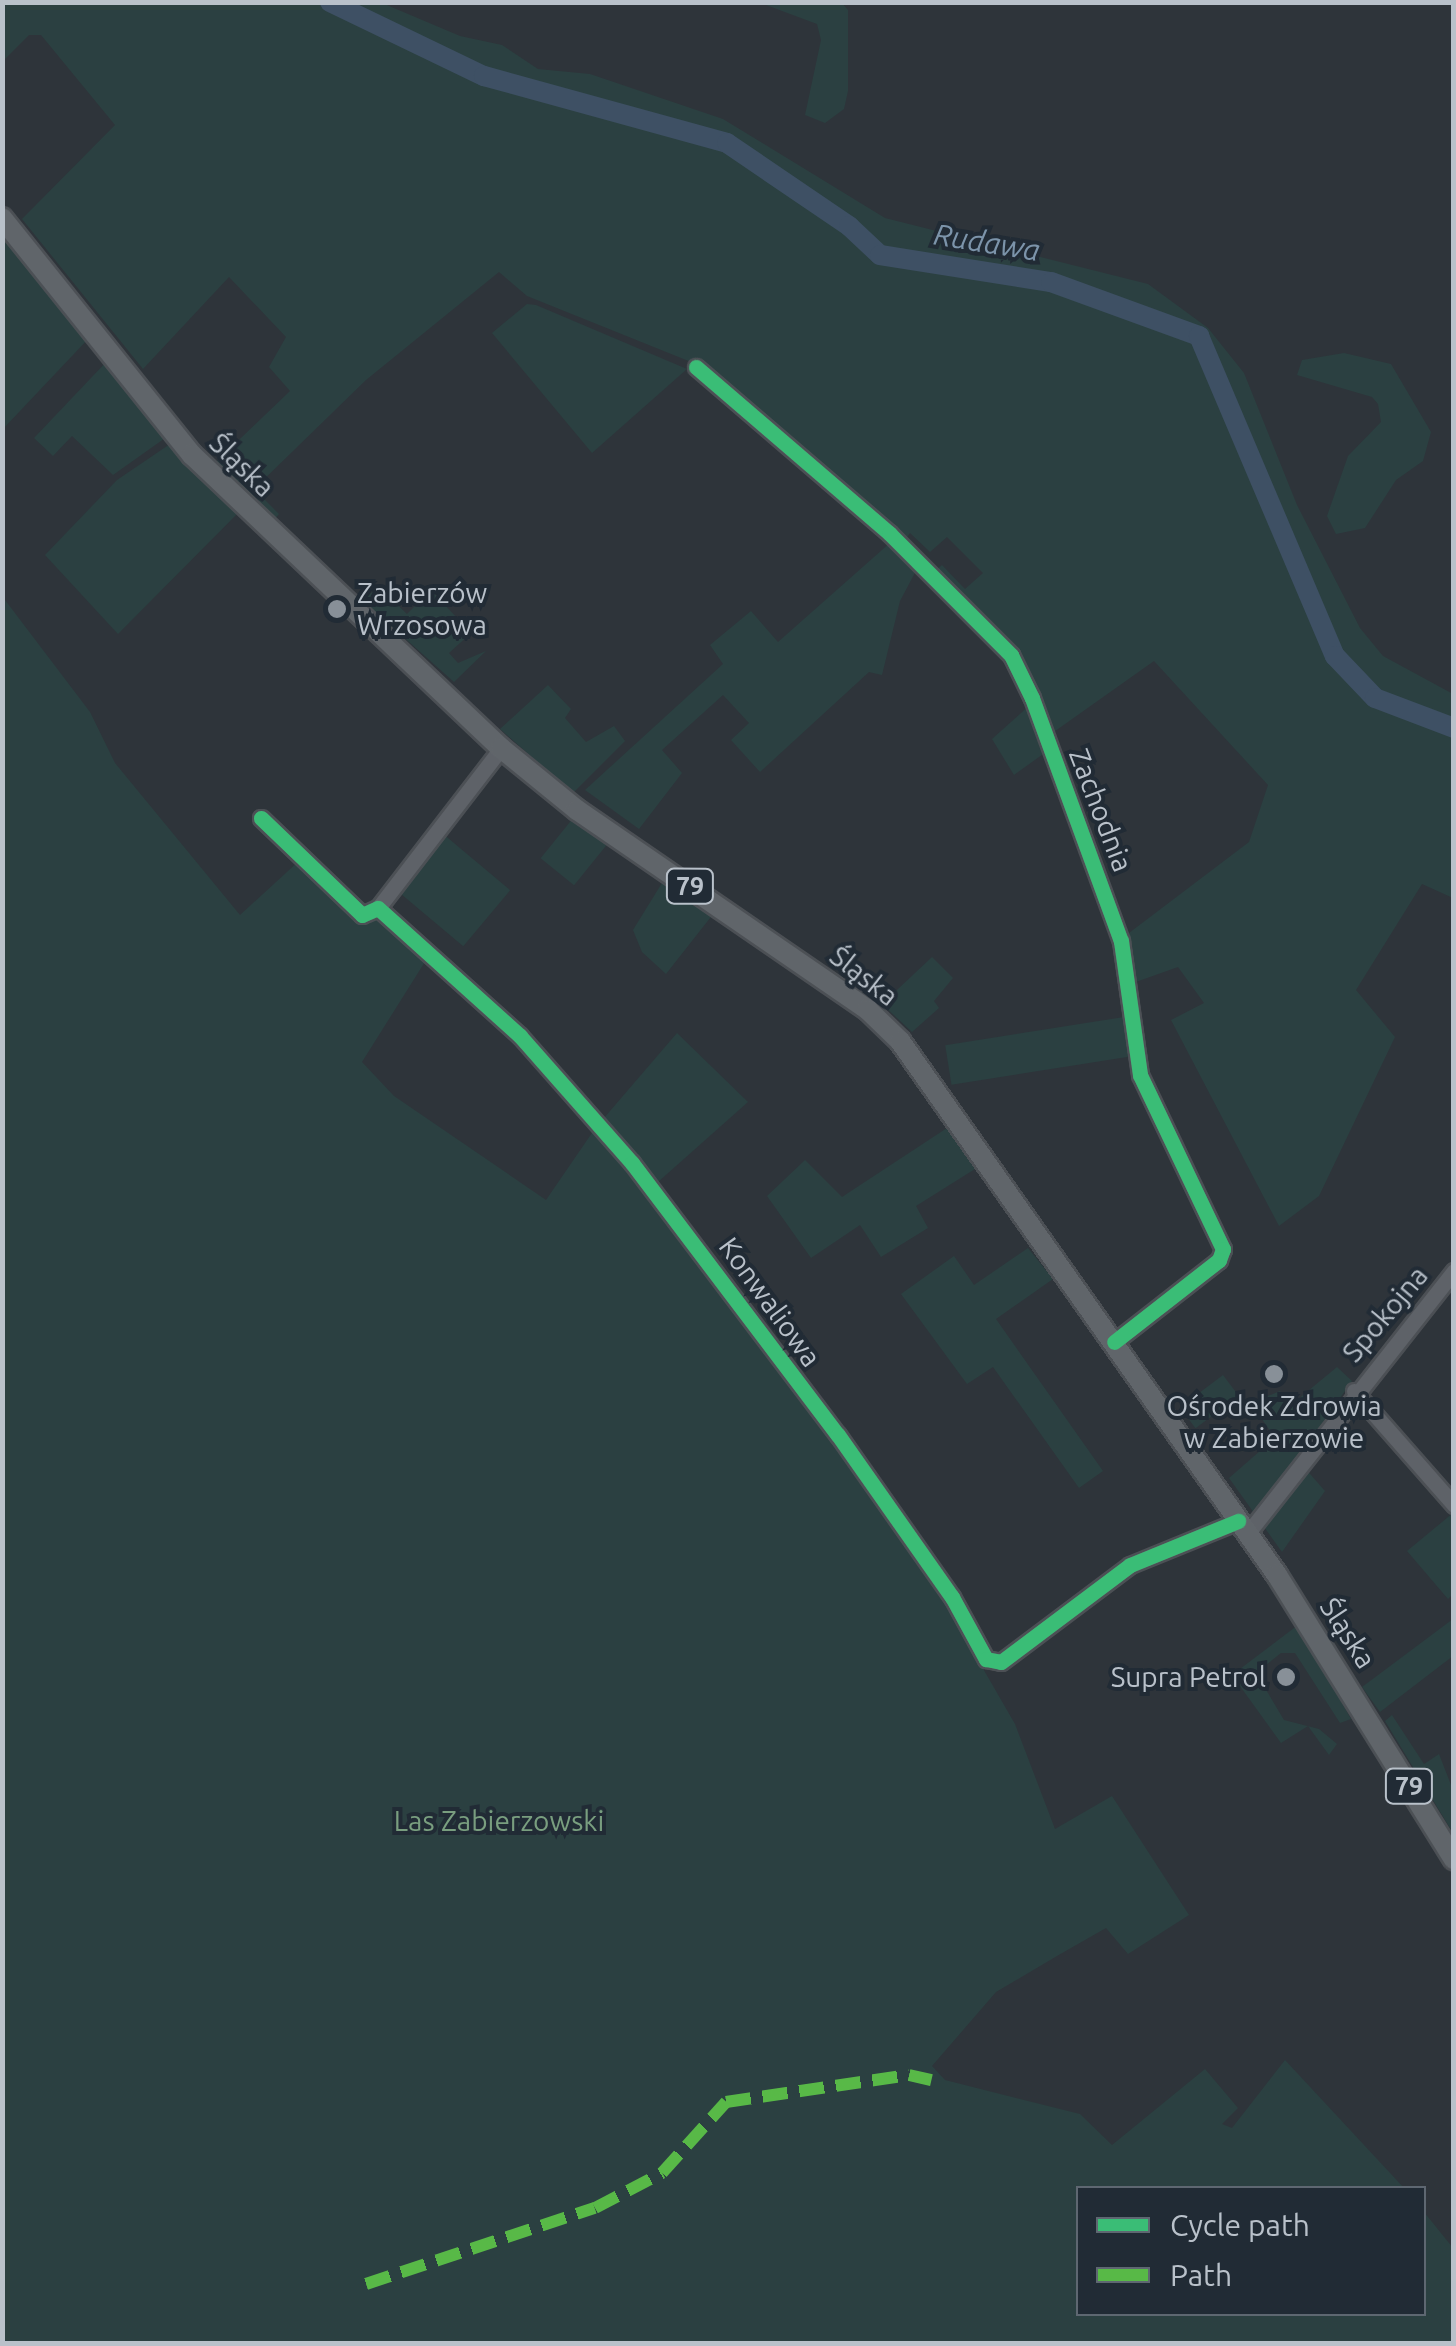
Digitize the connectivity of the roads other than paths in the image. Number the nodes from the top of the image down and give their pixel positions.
1 (2, 218) edge
2 (696, 366) dead end
3 (501, 748) junction
4 (260, 818) dead end
5 (378, 908) junction
6 (1454, 1271) edge
7 (1114, 1342) junction
8 (1354, 1391) junction
9 (1454, 1505) edge
10 (1243, 1528) junction
11 (1454, 1859) edge

1 - 3 main road, Śląska / 79
2 - 7 street, Zachodnia
3 - 5 street
3 - 7 main road, Śląska / 79
4 - 5 street, Konwaliowa
5 - 10 street, Konwaliowa
6 - 8 street, Spokojna
7 - 10 main road, Śląska / 79
8 - 9 street
8 - 10 street, Spokojna
10 - 11 main road, Śląska / 79

